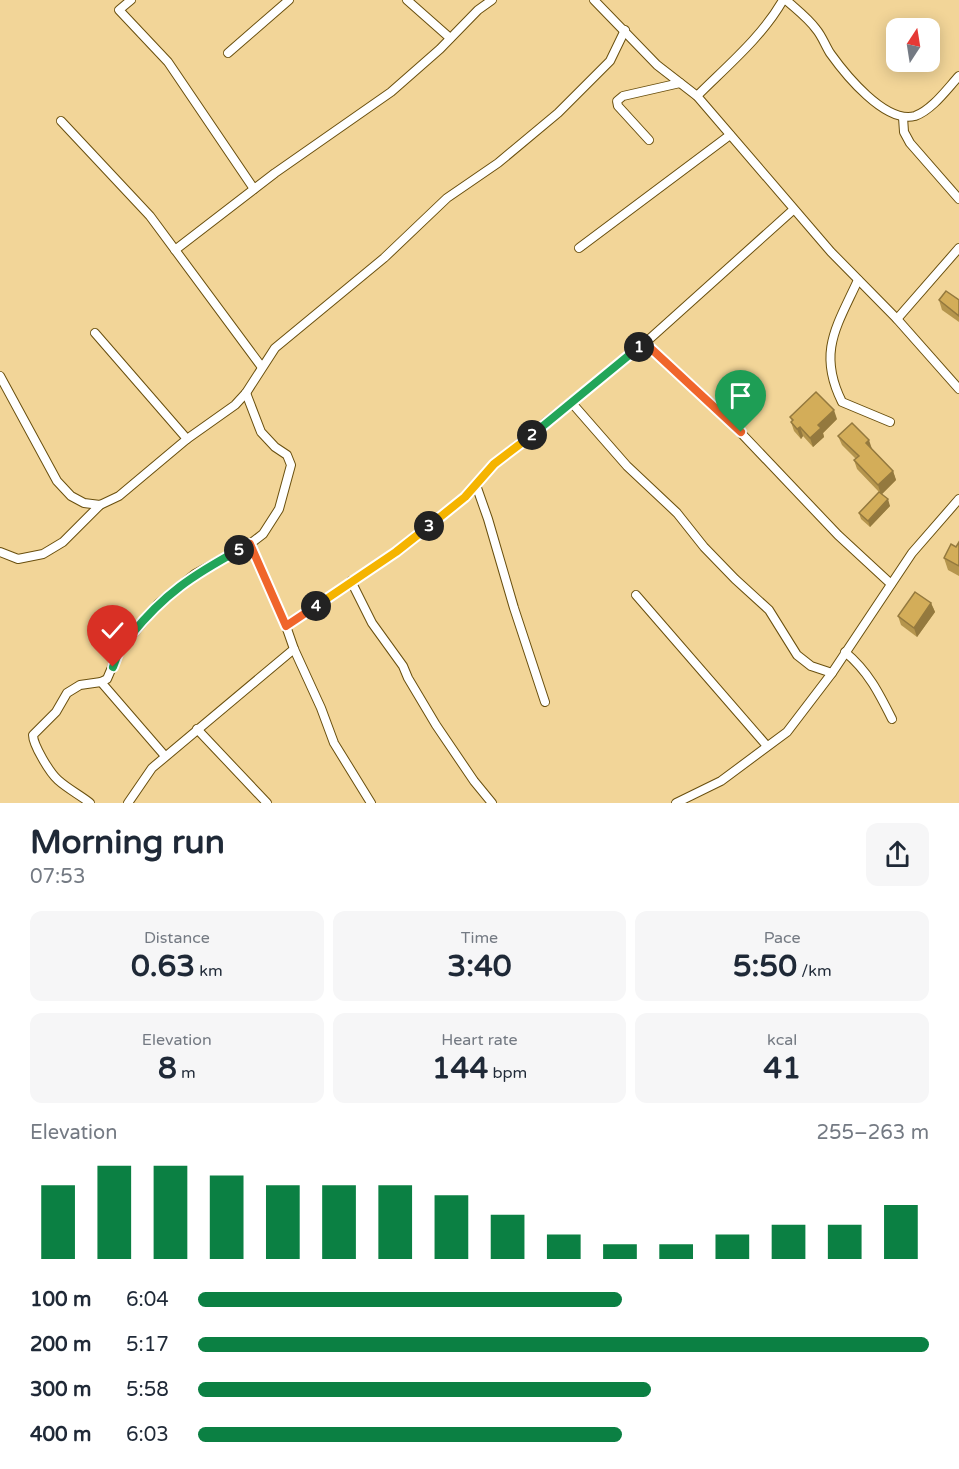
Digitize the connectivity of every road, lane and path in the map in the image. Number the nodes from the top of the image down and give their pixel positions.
1 (131, 0) edge
2 (289, 0) edge
3 (407, 0) edge
4 (492, 0) edge
5 (594, 0) edge
6 (784, 0) edge
7 (625, 30) junction
8 (450, 38) junction
9 (228, 53) dead end
10 (959, 76) edge
11 (680, 83) junction
12 (697, 96) junction
13 (903, 117) junction
14 (61, 121) dead end
15 (730, 135) junction
16 (649, 140) dead end
17 (254, 189) junction
18 (959, 199) edge
19 (793, 210) junction
20 (579, 248) dead end
21 (959, 248) edge
22 (175, 250) junction
23 (858, 280) junction
24 (897, 319) junction
25 (95, 333) dead end
26 (645, 343) junction
27 (261, 366) junction
28 (0, 376) edge
29 (959, 389) edge
30 (246, 393) junction
31 (571, 402) junction
32 (890, 422) dead end
33 (187, 439) junction
34 (476, 485) junction
35 (959, 499) edge
36 (100, 505) junction
37 (250, 544) junction
38 (0, 552) edge
39 (351, 581) junction
40 (891, 584) junction
41 (636, 595) dead end
42 (286, 626) junction
43 (294, 649) junction
44 (845, 652) junction
45 (832, 673) junction
46 (102, 682) junction
47 (546, 702) dead end
48 (892, 719) dead end
49 (197, 729) junction
50 (767, 746) junction
51 (165, 756) junction
52 (90, 803) edge
53 (128, 803) edge
54 (267, 803) edge
55 (370, 803) edge
56 (492, 803) edge
57 (676, 803) edge

1 - 17 street
2 - 9 street
3 - 8 street
4 - 8 street
5 - 7 street
6 - 12 street
6 - 13 street
7 - 11 street
7 - 27 street
8 - 17 street
10 - 13 street
11 - 12 street
11 - 16 street
12 - 15 street
13 - 18 street
14 - 22 street
15 - 19 street
15 - 20 street
17 - 22 street
19 - 23 street
19 - 26 street
21 - 24 street
22 - 27 street
23 - 24 street
23 - 32 street
24 - 29 street
25 - 33 street
26 - 31 street
26 - 40 street
27 - 30 street
28 - 36 street
30 - 33 street
30 - 37 street
31 - 34 street
31 - 45 street
33 - 36 street
34 - 39 street
34 - 47 street
35 - 40 street
36 - 38 street
37 - 42 street
37 - 46 street
39 - 42 street
39 - 56 street
40 - 44 street
41 - 50 street
42 - 43 street
43 - 49 street
43 - 55 street
44 - 45 street
44 - 48 street
45 - 50 street
46 - 51 street
46 - 52 street
49 - 51 street
49 - 54 street
50 - 57 street
51 - 53 street

